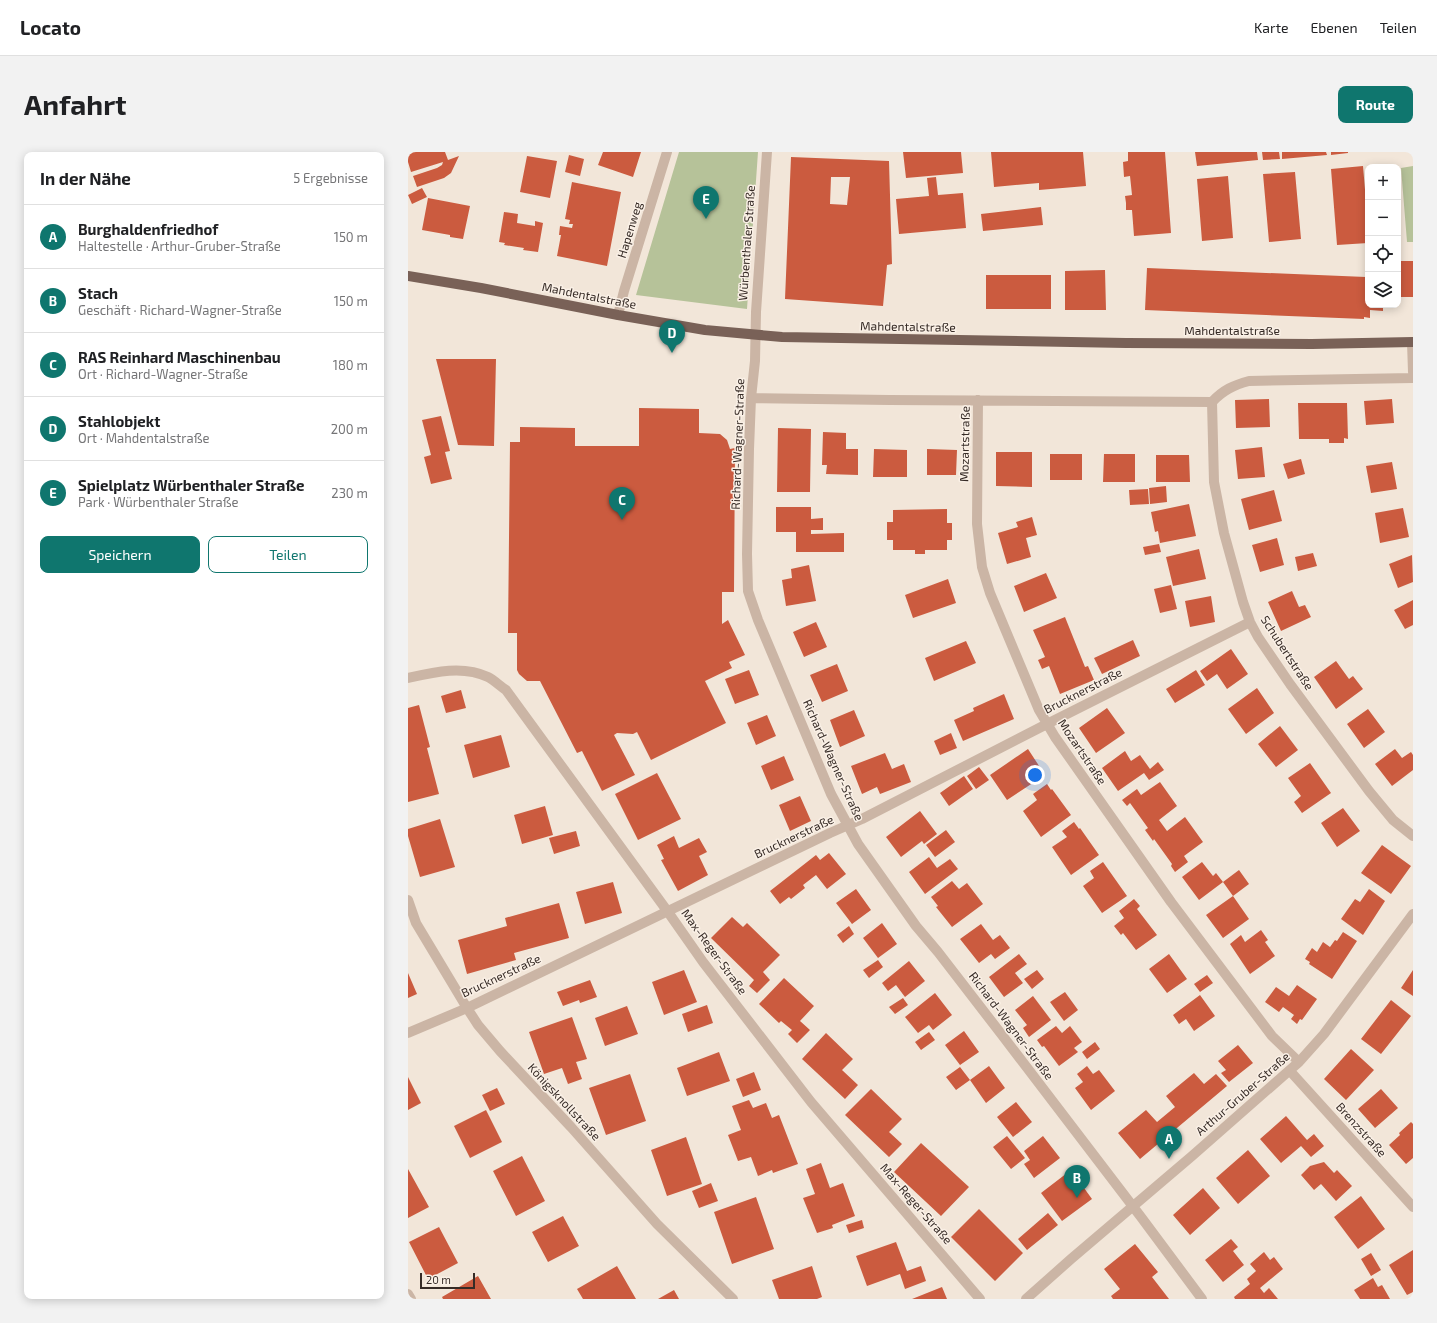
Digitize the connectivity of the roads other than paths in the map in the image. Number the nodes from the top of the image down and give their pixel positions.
1 (667, 152) edge
2 (767, 152) edge
3 (408, 276) edge
4 (618, 316) junction
5 (756, 335) junction
6 (1412, 342) edge
7 (1413, 372) edge
8 (1413, 378) edge
9 (750, 398) junction
10 (978, 400) junction
11 (1212, 402) junction
12 (1250, 622) junction
13 (408, 678) edge
14 (1047, 724) junction
15 (848, 826) junction
16 (1413, 836) edge
17 (408, 900) edge
18 (668, 912) junction
19 (1413, 915) edge
20 (467, 1008) junction
21 (408, 1033) edge
22 (1300, 1062) junction
23 (1290, 1071) junction
24 (1132, 1207) junction
25 (1413, 1207) edge
26 (408, 1294) edge
27 (411, 1299) edge
28 (733, 1299) edge
29 (980, 1299) edge
30 (1026, 1299) edge
31 (1202, 1299) edge

1 - 4 street, Hapenweg
2 - 5 street, Würbenthaler Straße
3 - 4 main road, Mahdentalstraße
4 - 5 main road, Mahdentalstraße
5 - 6 main road, Mahdentalstraße
5 - 9 street, Richard-Wagner-Straße
6 - 7 street
8 - 11 street
9 - 10 street
9 - 15 street, Richard-Wagner-Straße
10 - 11 street
10 - 14 street, Mozartstraße
11 - 12 street, Schubertstraße
12 - 14 street, Brucknerstraße
12 - 16 street, Schubertstraße
13 - 18 street, Max-Reger-Straße
14 - 15 street, Brucknerstraße
14 - 22 street, Mozartstraße
15 - 18 street, Brucknerstraße
15 - 24 street, Richard-Wagner-Straße
17 - 20 street, Königsknollstraße
18 - 20 street, Brucknerstraße
18 - 29 street, Max-Reger-Straße
19 - 22 street, Arthur-Gruber-Straße
20 - 21 street, Brucknerstraße
20 - 28 street, Königsknollstraße
22 - 23 street, Arthur-Gruber-Straße
23 - 24 street, Arthur-Gruber-Straße
23 - 25 street, Brenzstraße
24 - 30 street, Arthur-Gruber-Straße
24 - 31 street, Richard-Wagner-Straße
26 - 27 street

